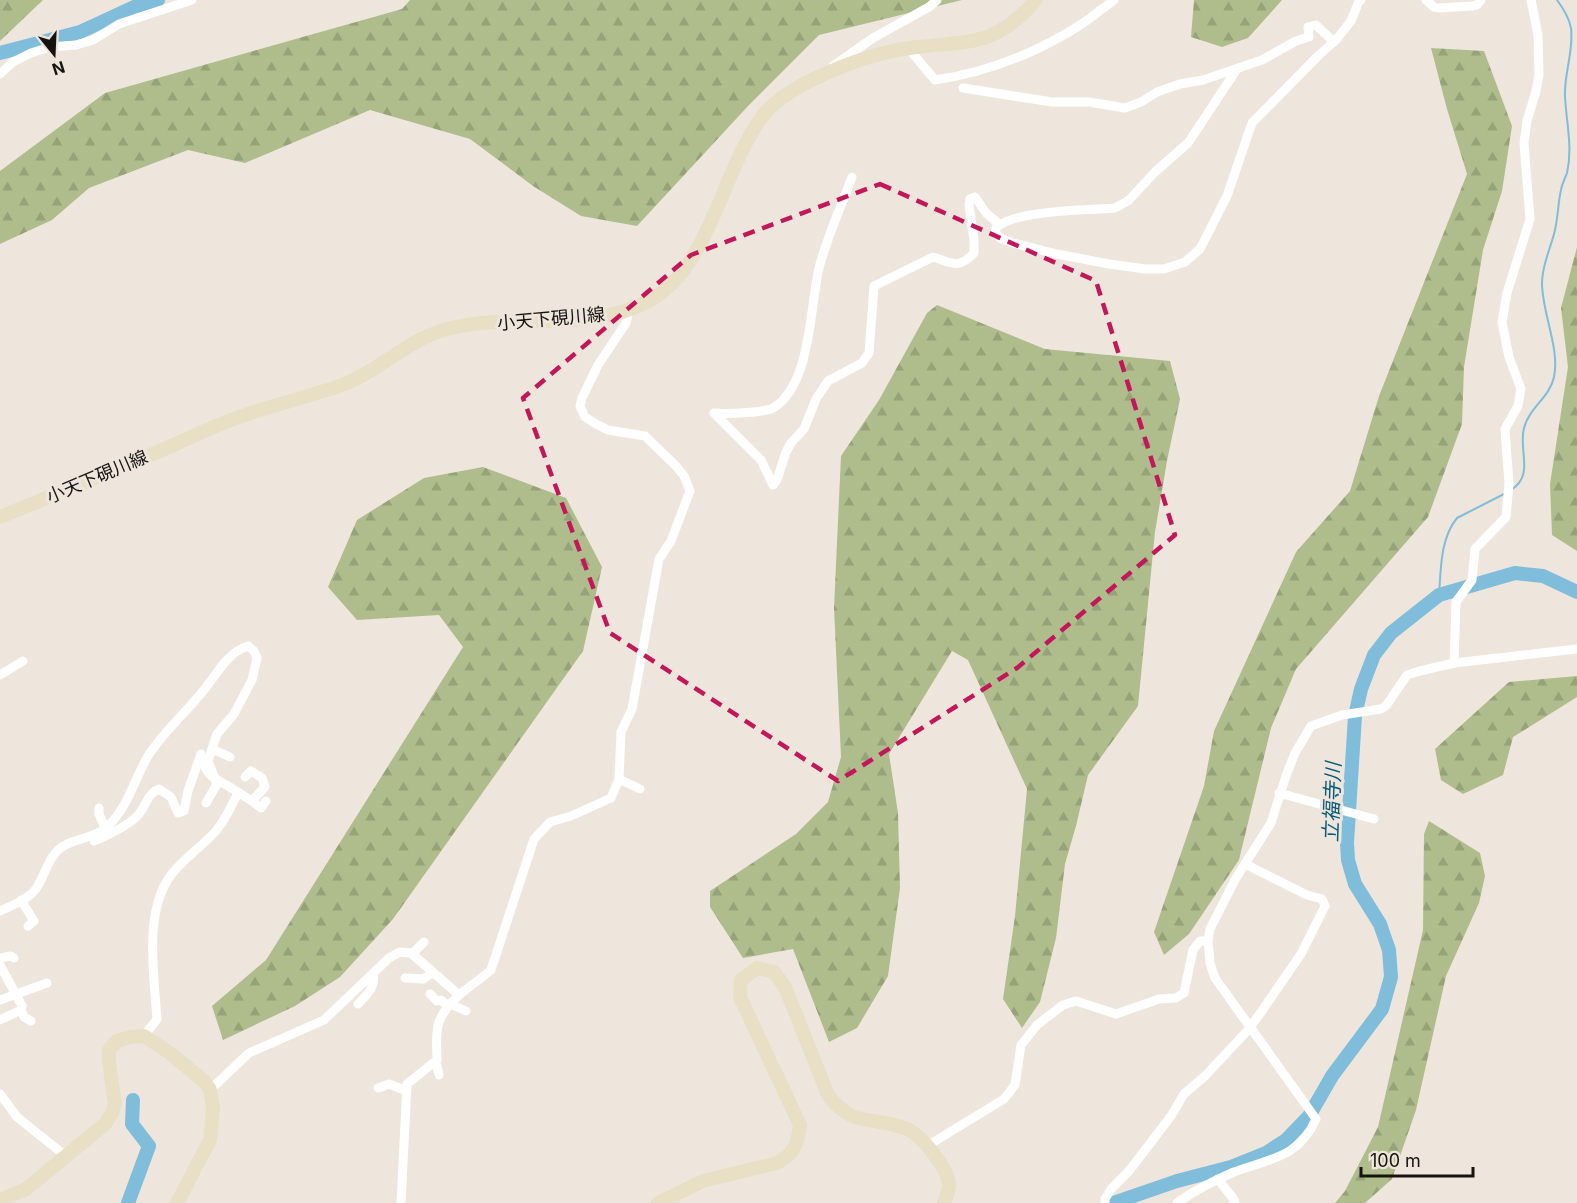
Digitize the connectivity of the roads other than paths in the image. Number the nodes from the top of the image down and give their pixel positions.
1 (192, 0) edge
2 (937, 0) edge
3 (1036, 0) edge
4 (1114, 0) edge
5 (1361, 0) edge
6 (1426, 0) edge
7 (1481, 0) edge
8 (1532, 0) edge
9 (1461, 3) edge
10 (1334, 42) junction
11 (908, 48) junction
12 (993, 68) junction
13 (1237, 69) junction
14 (0, 74) edge
15 (801, 86) junction
16 (852, 177) dead end
17 (999, 224) junction
18 (629, 310) junction
19 (0, 517) edge
20 (1577, 649) edge
21 (22, 661) dead end
22 (1454, 663) junction
23 (0, 675) edge
24 (212, 749) junction
25 (230, 756) dead end
26 (245, 777) dead end
27 (214, 779) junction
28 (620, 780) junction
29 (640, 789) dead end
30 (236, 791) junction
31 (1279, 793) junction
32 (252, 801) junction
33 (266, 801) dead end
34 (206, 803) dead end
35 (99, 808) dead end
36 (1374, 819) dead end
37 (105, 828) junction
38 (78, 838) junction
39 (1245, 864) junction
40 (21, 900) junction
41 (0, 911) edge
42 (40, 930) dead end
43 (1208, 941) junction
44 (424, 942) dead end
45 (6, 946) dead end
46 (412, 954) junction
47 (0, 964) edge
48 (374, 973) junction
49 (433, 973) junction
50 (405, 978) dead end
51 (47, 983) dead end
52 (16, 994) junction
53 (430, 994) dead end
54 (459, 994) junction
55 (0, 1000) edge
56 (357, 1004) dead end
57 (449, 1005) junction
58 (21, 1010) junction
59 (466, 1011) dead end
60 (0, 1020) edge
61 (31, 1021) dead end
62 (1250, 1028) junction
63 (144, 1036) junction
64 (433, 1063) junction
65 (439, 1075) dead end
66 (378, 1088) dead end
67 (210, 1090) junction
68 (407, 1091) junction
69 (0, 1094) edge
70 (927, 1146) junction
71 (67, 1157) junction
72 (1218, 1179) junction
73 (0, 1200) edge
74 (1234, 1202) dead end
75 (177, 1203) edge
76 (401, 1203) edge
77 (658, 1203) edge
78 (944, 1203) edge
79 (1105, 1203) edge
80 (1177, 1203) edge

1 - 14 street
2 - 15 street
3 - 11 main road, 小天下硯川線
4 - 12 street
5 - 10 street
6 - 9 street
7 - 9 street
8 - 22 street
10 - 13 street
10 - 17 street
11 - 12 street
11 - 15 main road, 小天下硯川線
12 - 13 street
13 - 17 street
15 - 18 main road, 小天下硯川線
16 - 17 street
18 - 19 main road, 小天下硯川線
18 - 28 street
20 - 22 street
21 - 23 street
22 - 31 street
24 - 25 street
24 - 27 street
24 - 37 street
26 - 32 street
27 - 30 street
27 - 34 street
27 - 38 street
28 - 29 street
28 - 54 street
30 - 32 street
30 - 63 street
31 - 36 street
31 - 39 street
32 - 33 street
35 - 37 street
37 - 38 street
38 - 40 street
39 - 43 street
39 - 62 street
40 - 41 street
40 - 42 street
43 - 62 street
43 - 70 street
44 - 46 street
45 - 47 street
46 - 48 street
46 - 49 street
47 - 52 street
48 - 56 street
48 - 67 street
49 - 50 street
49 - 54 street
51 - 52 street
52 - 55 street
52 - 58 street
53 - 57 street
54 - 57 street
57 - 59 street
57 - 64 street
58 - 60 street
58 - 61 street
62 - 72 street
62 - 79 street
63 - 67 main road
63 - 71 main road
64 - 65 street
64 - 68 street
66 - 68 street
67 - 75 main road
68 - 76 street
69 - 71 street
70 - 77 main road
70 - 78 main road
71 - 73 main road
72 - 74 street
72 - 80 street

